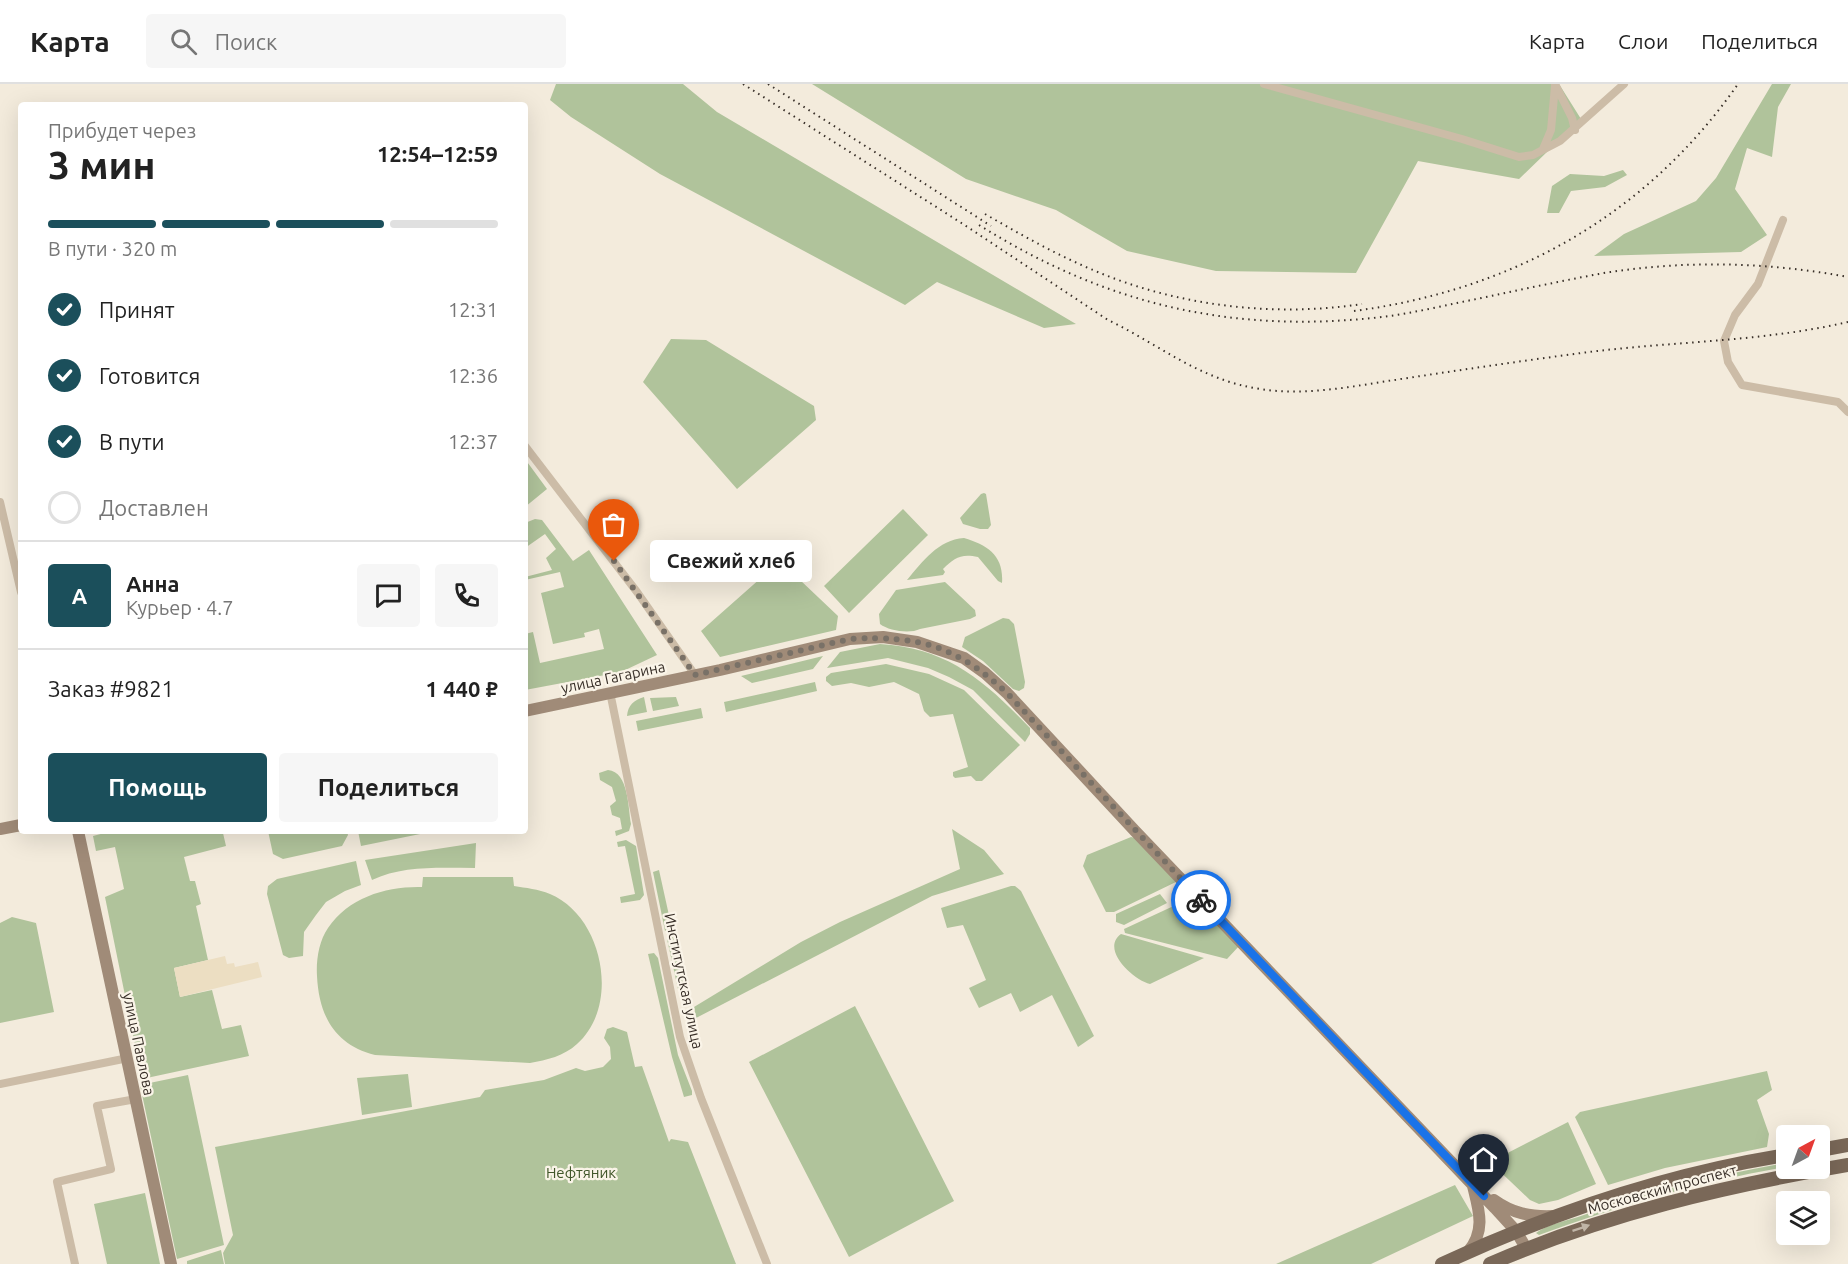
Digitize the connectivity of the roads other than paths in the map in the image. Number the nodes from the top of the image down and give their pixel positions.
1 (1264, 84) edge
2 (1624, 84) edge
3 (1556, 85) edge
4 (1575, 130) junction
5 (1542, 150) junction
6 (1783, 220) dead end
7 (1848, 412) edge
8 (528, 450) edge
9 (0, 502) edge
10 (2, 521) edge
11 (18, 581) edge
12 (695, 675) junction
13 (610, 692) junction
14 (528, 710) edge
15 (18, 826) edge
16 (0, 829) edge
17 (79, 834) edge
18 (128, 1058) junction
19 (0, 1084) edge
20 (136, 1099) junction
21 (1848, 1145) edge
22 (1830, 1148) edge
23 (1776, 1157) edge
24 (1848, 1165) edge
25 (1473, 1185) junction
26 (1559, 1215) junction
27 (1516, 1231) junction
28 (1526, 1248) junction
29 (1468, 1252) junction
30 (75, 1264) edge
31 (171, 1264) edge
32 (767, 1264) edge
33 (1442, 1264) edge
34 (1490, 1264) edge

1 - 5 street
2 - 4 street
3 - 4 street
3 - 5 street
4 - 5 street
6 - 7 street
8 - 12 street
9 - 10 street
10 - 11 street
12 - 13 main road, улица Гагарина
12 - 25 main road, улица Гагарина
13 - 14 main road, улица Гагарина
13 - 32 street, Институтская улица
15 - 16 main road
17 - 18 main road, улица Павлова
18 - 19 street
18 - 20 main road, улица Павлова
20 - 30 street
20 - 31 main road, улица Павлова
21 - 22 main road
23 - 26 main road, Московский проспект
28 -> 24 main road, Московский проспект
25 - 26 main road
25 - 27 main road, улица Гагарина
25 - 29 main road
26 - 27 main road, Московский проспект
27 - 28 main road, улица Гагарина
27 - 29 main road, Московский проспект
28 - 34 main road, Московский проспект
29 - 33 main road, Московский проспект

